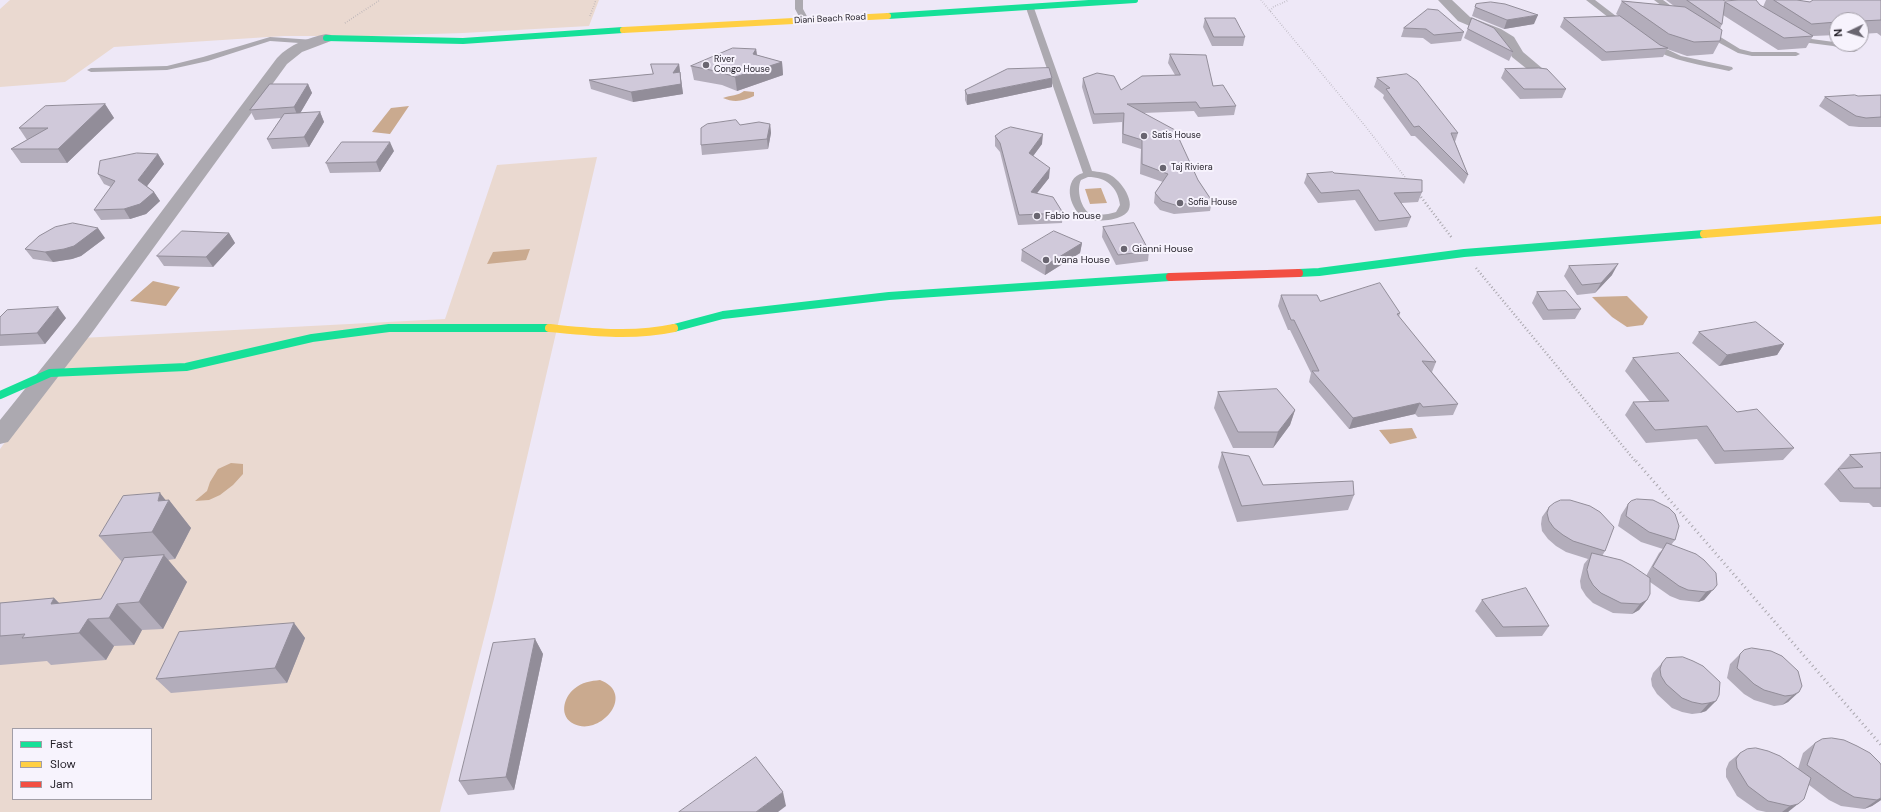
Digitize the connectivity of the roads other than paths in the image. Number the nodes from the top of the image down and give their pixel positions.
1 (799, 0) edge
2 (1135, 0) edge
3 (1446, 0) edge
4 (1590, 0) edge
5 (1658, 0) edge
6 (1030, 8) junction
7 (1683, 17) edge
8 (805, 20) junction
9 (1696, 26) edge
10 (1784, 30) edge
11 (320, 40) junction
12 (1829, 43) edge
13 (1796, 54) dead end
14 (1729, 69) dead end
15 (91, 70) dead end
16 (1542, 74) edge
17 (1088, 174) junction
18 (1881, 220) edge
19 (50, 373) junction
20 (0, 395) edge
21 (0, 436) edge

1 - 8 lane
2 - 6 street, Diani Beach Road
3 - 16 street
4 - 14 lane
5 - 7 lane
6 - 8 street, Diani Beach Road
6 - 17 lane
8 - 11 street, Diani Beach Road
9 - 13 lane
10 - 12 lane
11 - 15 lane
11 - 19 street
17 - 17 lane
18 - 19 street
19 - 20 street
19 - 21 street

